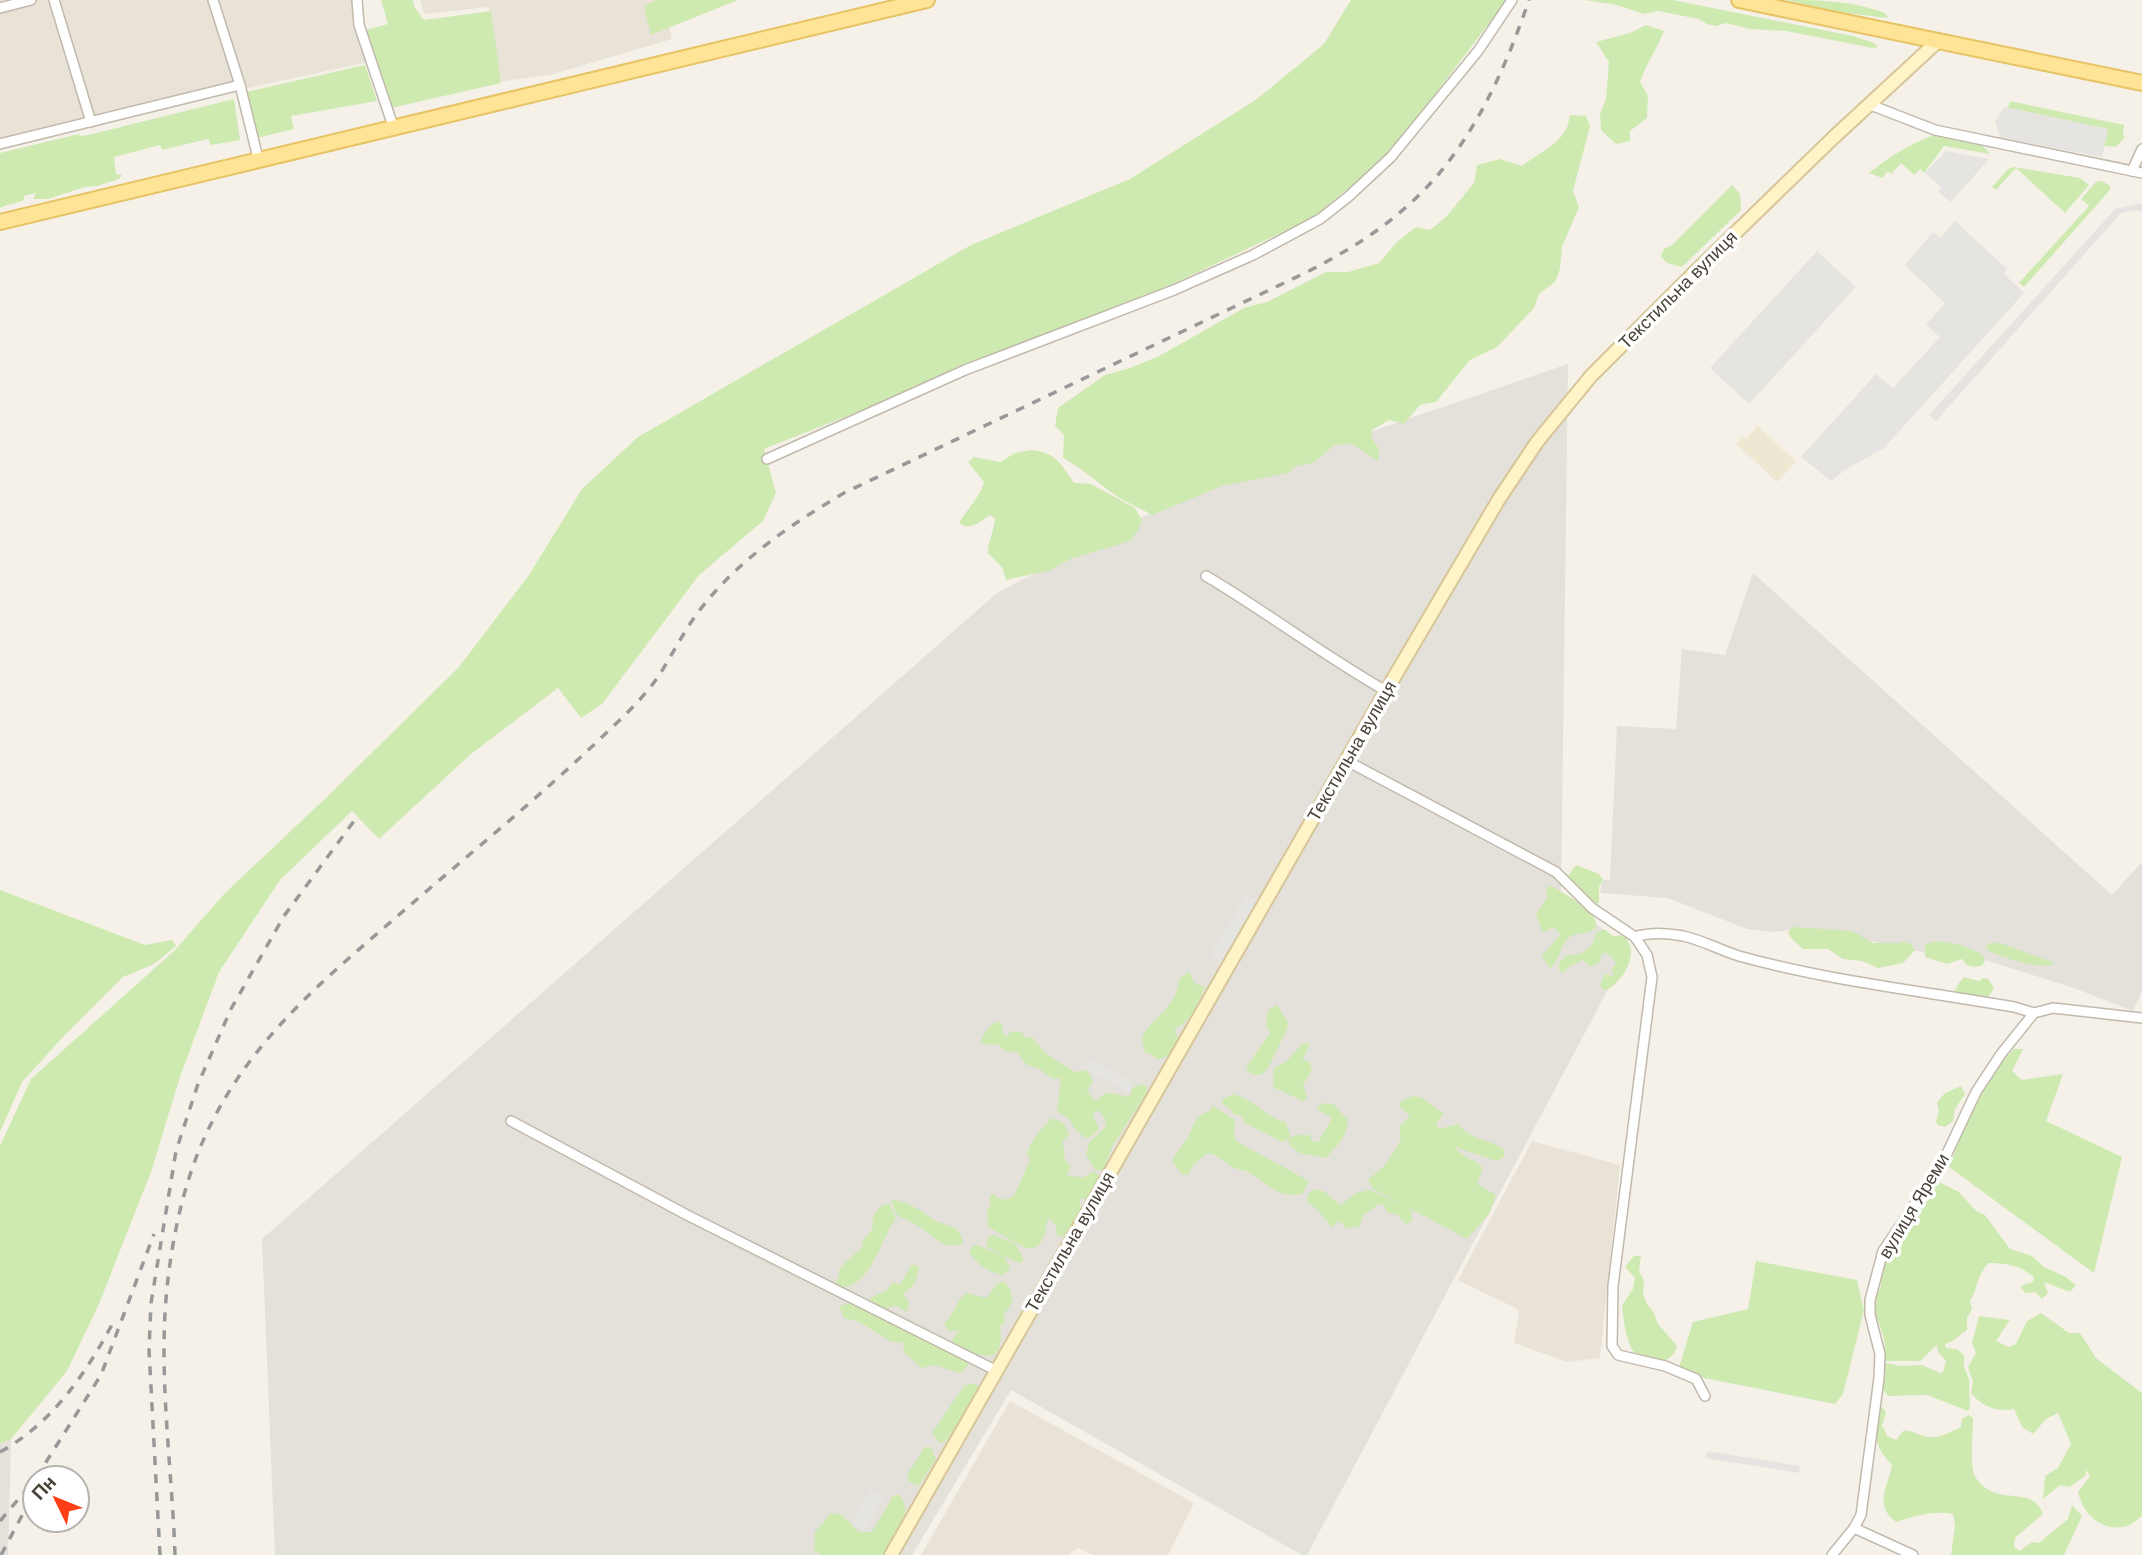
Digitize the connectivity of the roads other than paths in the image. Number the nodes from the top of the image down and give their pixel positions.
1 (31, 0) edge
2 (54, 0) edge
3 (213, 0) edge
4 (357, 0) edge
5 (927, 0) edge
6 (1512, 0) edge
7 (1739, 0) edge
8 (0, 8) edge
9 (1938, 41) junction
10 (2142, 83) edge
11 (240, 85) junction
12 (1868, 104) junction
13 (90, 121) junction
14 (393, 126) junction
15 (0, 144) edge
16 (2142, 149) edge
17 (258, 159) junction
18 (2137, 172) edge
19 (0, 222) edge
20 (767, 459) dead end
21 (1206, 576) dead end
22 (1386, 691) junction
23 (1347, 761) junction
24 (1635, 937) junction
25 (2034, 1013) junction
26 (2142, 1018) edge
27 (511, 1121) dead end
28 (997, 1371) junction
29 (1705, 1396) dead end
30 (1854, 1528) junction
31 (891, 1555) edge
32 (1832, 1555) edge
33 (1913, 1555) edge

1 - 8 street
2 - 13 street
3 - 11 street
4 - 14 street
5 - 14 main road
6 - 20 street
7 - 9 main road
9 - 10 main road
9 - 12 street, Текстильна вулиця
11 - 13 street
11 - 17 street
12 - 18 street
12 - 22 street, Текстильна вулиця
13 - 15 street
14 - 17 main road
16 - 18 street
17 - 19 main road
21 - 22 street
22 - 23 street, Текстильна вулиця
23 - 24 street
23 - 28 street, Текстильна вулиця
24 - 25 street
24 - 29 street
25 - 26 street
25 - 30 street, вулиця Яреми
27 - 28 street
28 - 31 street, Текстильна вулиця
30 - 32 street, вулиця Яреми
30 - 33 street

